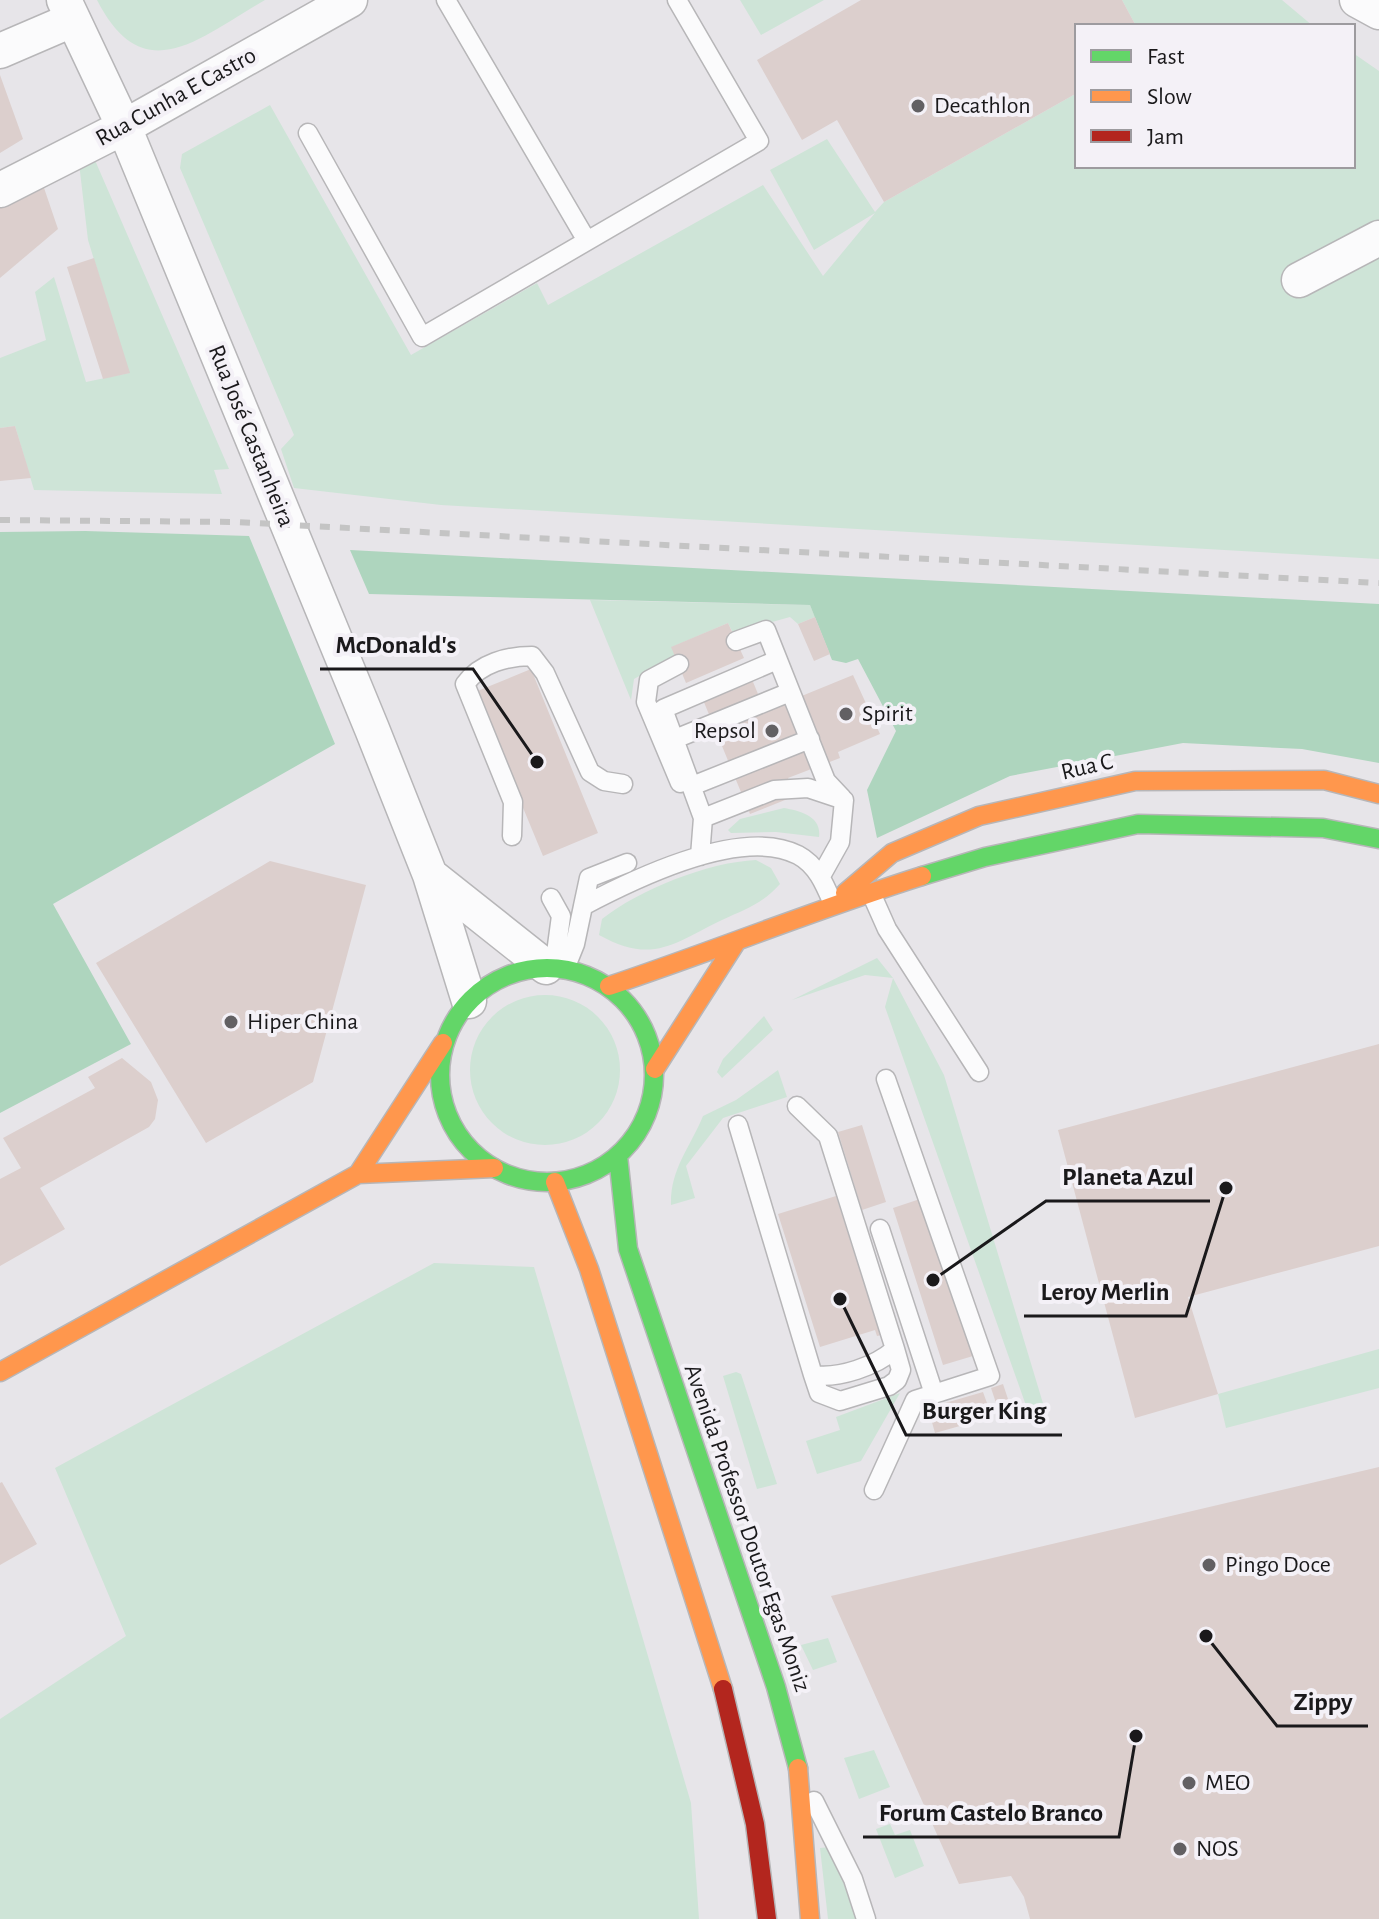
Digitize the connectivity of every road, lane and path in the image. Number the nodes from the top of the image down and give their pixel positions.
1 (350, 0) edge
2 (446, 0) edge
3 (677, 0) edge
4 (1357, 0) edge
5 (68, 10) edge
6 (1379, 12) edge
7 (0, 51) edge
8 (124, 127) junction
9 (308, 133) dead end
10 (0, 190) edge
11 (1379, 238) edge
12 (587, 241) junction
13 (1299, 280) dead end
14 (736, 641) dead end
15 (777, 660) junction
16 (679, 664) dead end
17 (790, 692) junction
18 (675, 739) junction
19 (810, 739) junction
20 (623, 784) dead end
21 (692, 786) junction
22 (1379, 794) edge
23 (844, 800) junction
24 (703, 818) junction
25 (512, 836) dead end
26 (1379, 839) edge
27 (700, 856) junction
28 (430, 875) junction
29 (821, 876) junction
30 (622, 885) junction
31 (871, 893) junction
32 (551, 898) dead end
33 (833, 904) junction
34 (583, 906) junction
35 (735, 944) junction
36 (555, 968) junction
37 (609, 986) junction
38 (469, 1001) junction
39 (446, 1037) junction
40 (655, 1069) junction
41 (979, 1072) dead end
42 (886, 1079) dead end
43 (797, 1106) dead end
44 (738, 1125) dead end
45 (618, 1156) junction
46 (494, 1168) junction
47 (358, 1174) junction
48 (555, 1182) junction
49 (880, 1229) dead end
50 (895, 1349) junction
51 (0, 1372) edge
52 (813, 1375) junction
53 (934, 1394) junction
54 (874, 1490) dead end
55 (799, 1772) junction
56 (767, 1919) edge
57 (810, 1919) edge
58 (866, 1919) edge

1 - 8 street, Rua Cunha E Castro
2 - 12 lane
3 - 12 lane
4 - 6 street
5 - 7 street
5 - 8 street, Rua José Castanheira
8 - 10 street, Rua Cunha E Castro
8 - 28 street, Rua José Castanheira
9 - 12 lane
11 - 13 street
14 - 15 lane
15 - 17 lane
15 - 18 lane
16 - 24 lane
17 - 18 lane
17 - 19 lane
18 - 21 lane
19 - 21 lane
19 - 23 lane
20 - 25 lane
21 - 24 lane
22 - 33 main road, Rua C
23 - 24 lane
23 - 29 lane
24 - 27 lane
26 - 31 main road, Rua C
27 - 29 lane
27 - 30 lane
28 - 36 street, Rua José Castanheira
28 - 38 street, Rua José Castanheira
29 - 33 lane
30 - 34 lane
30 - 34 lane
31 - 33 main road, Rua C
31 - 41 lane
32 - 36 lane
33 - 35 main road, Rua C
34 - 36 lane
35 - 37 main road, Rua C
35 - 40 main road
36 - 37 main road
36 - 38 main road
37 - 40 main road
38 - 39 main road
39 - 46 main road
39 - 47 main road
40 - 45 main road
42 - 53 lane
43 - 50 lane
44 - 52 lane
45 - 48 main road
45 - 55 main road, Avenida Professor Doutor Egas Moniz
46 - 47 main road
46 - 48 main road
47 - 51 main road
48 - 56 main road
49 - 53 lane
50 - 52 lane
50 - 52 lane
53 - 54 lane
55 - 57 main road, Avenida Professor Doutor Egas Moniz
55 - 58 lane

